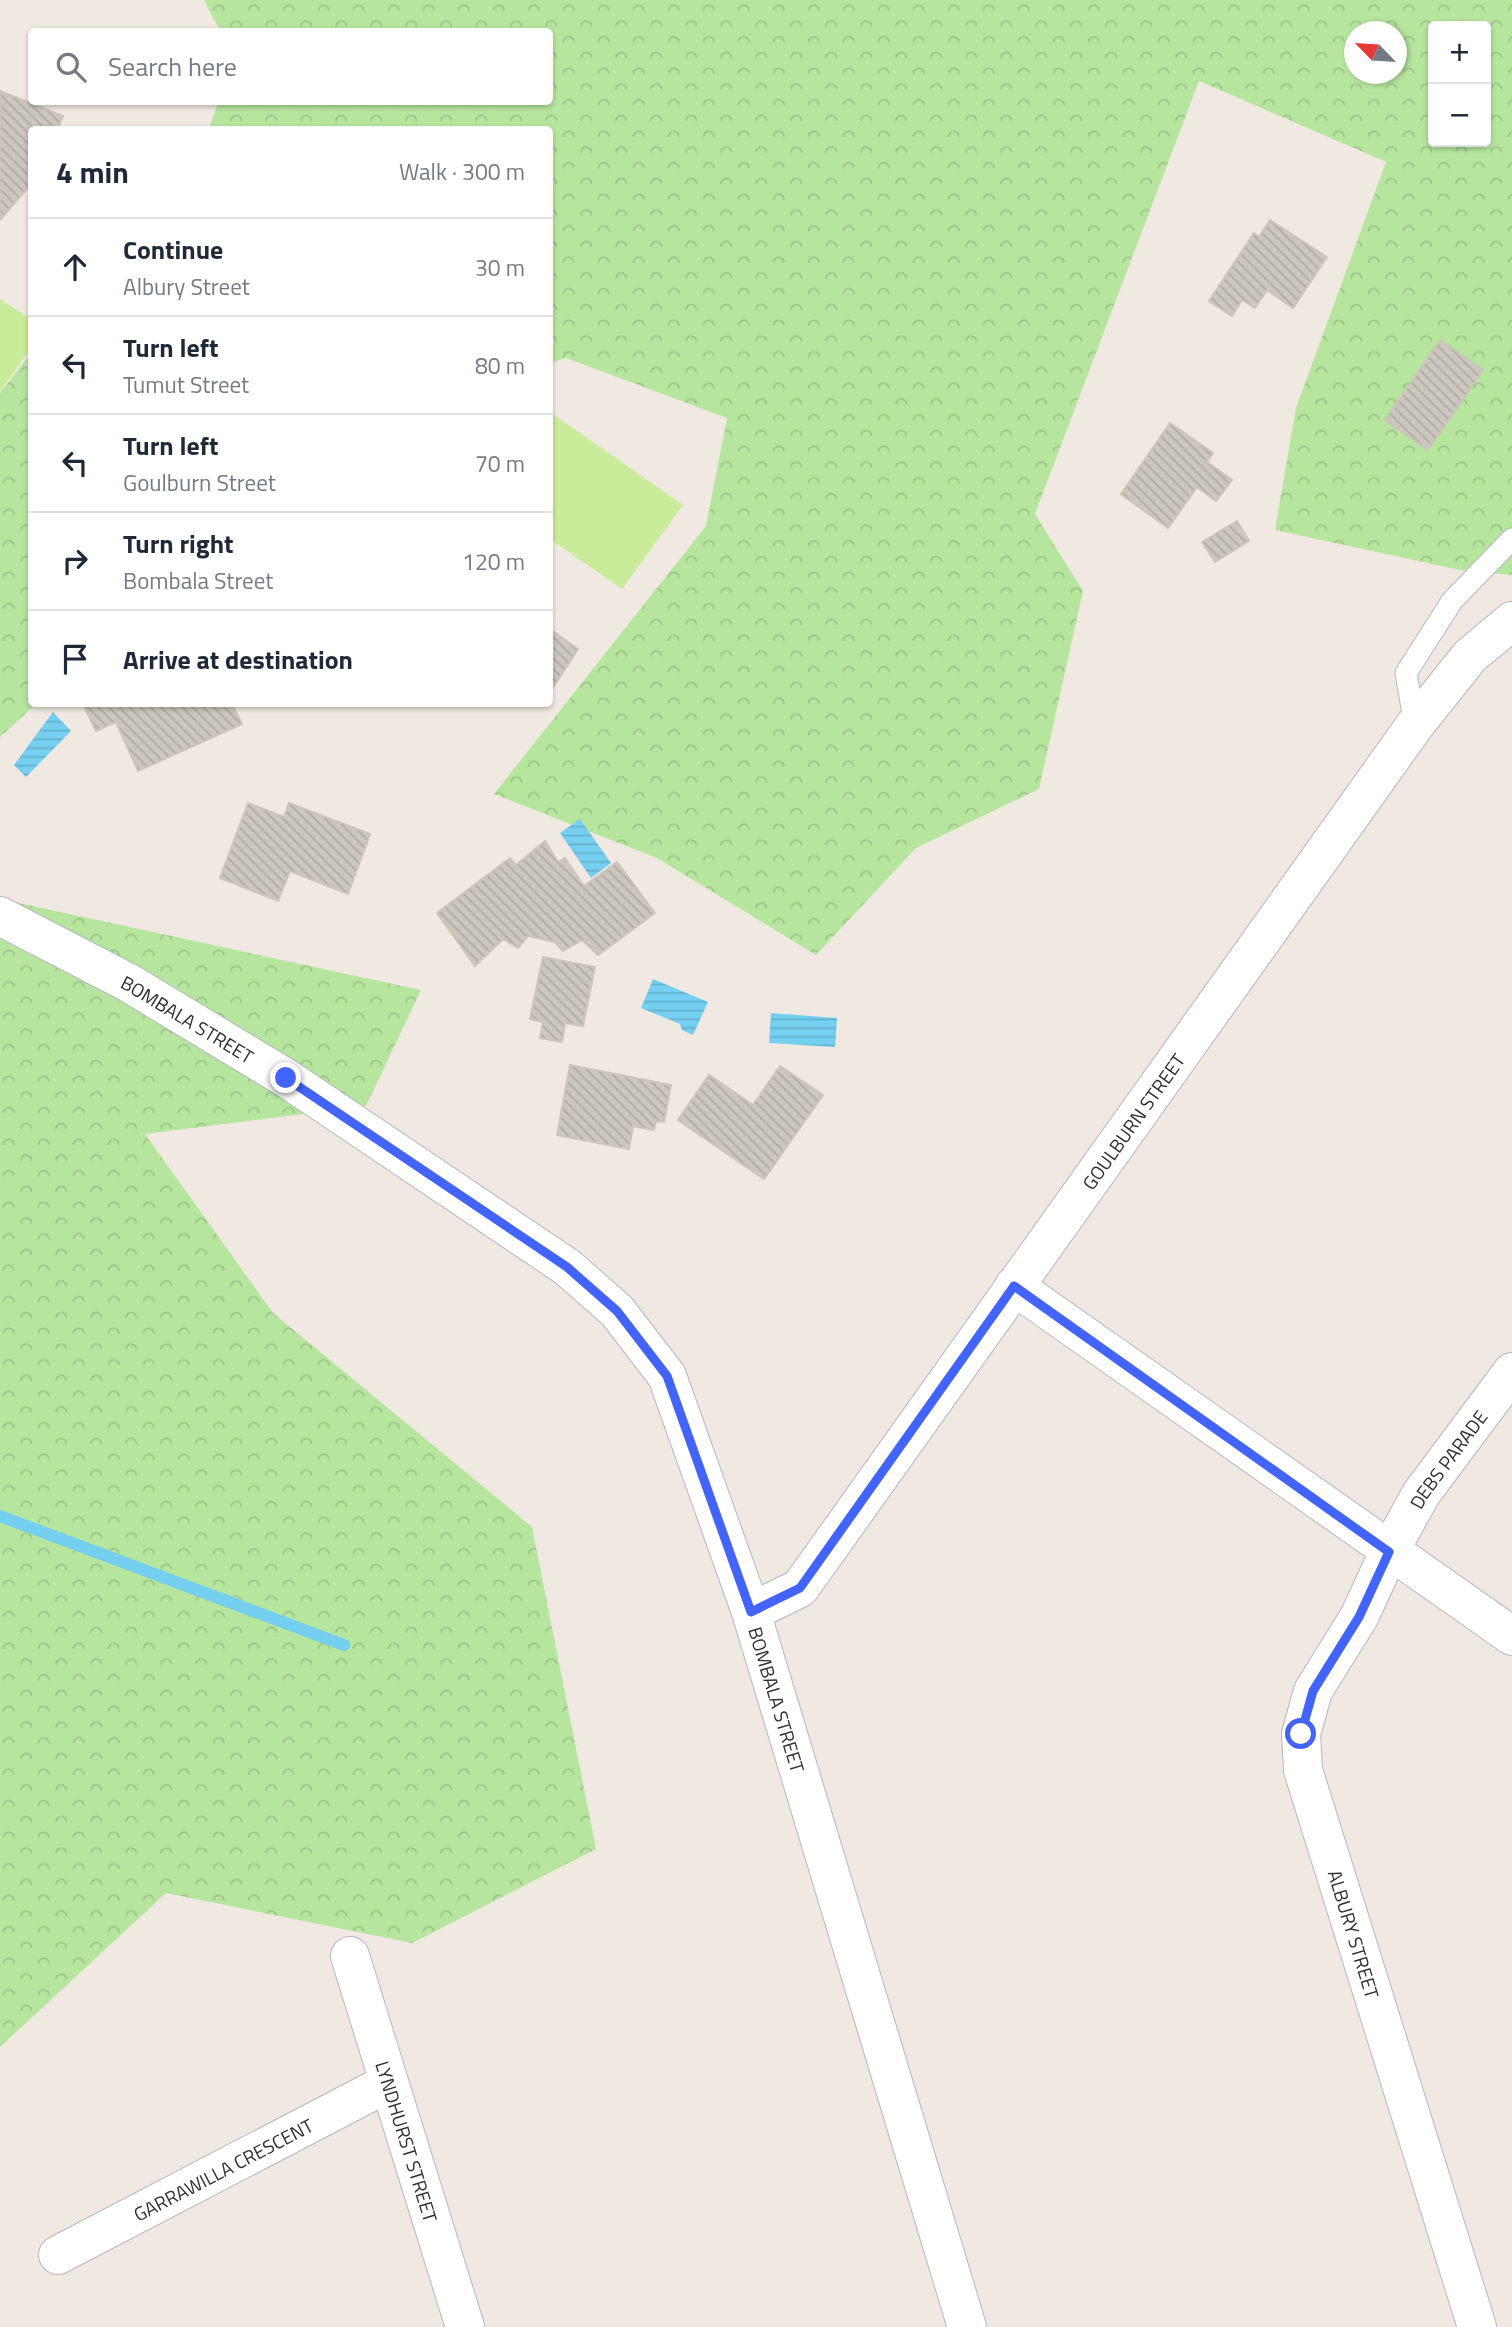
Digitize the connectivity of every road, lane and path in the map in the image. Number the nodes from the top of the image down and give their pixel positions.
1 (1512, 538) edge
2 (1512, 621) edge
3 (1415, 725) junction
4 (0, 916) edge
5 (1014, 1286) junction
6 (1512, 1372) edge
7 (1389, 1552) junction
8 (751, 1612) junction
9 (1512, 1636) edge
10 (350, 1956) dead end
11 (388, 2084) junction
12 (58, 2255) dead end
13 (465, 2327) edge
14 (967, 2327) edge
15 (1477, 2327) edge

1 - 3 lane
2 - 3 street, GOULBURN STREET
3 - 5 street, GOULBURN STREET
4 - 8 street, BOMBALA STREET
5 - 7 street
5 - 8 street, GOULBURN STREET
6 - 7 street, DEBS PARADE
7 - 9 street
7 - 15 street, ALBURY STREET
8 - 14 street, BOMBALA STREET
10 - 11 street, LYNDHURST STREET
11 - 12 street, GARRAWILLA CRESCENT
11 - 13 street, LYNDHURST STREET

